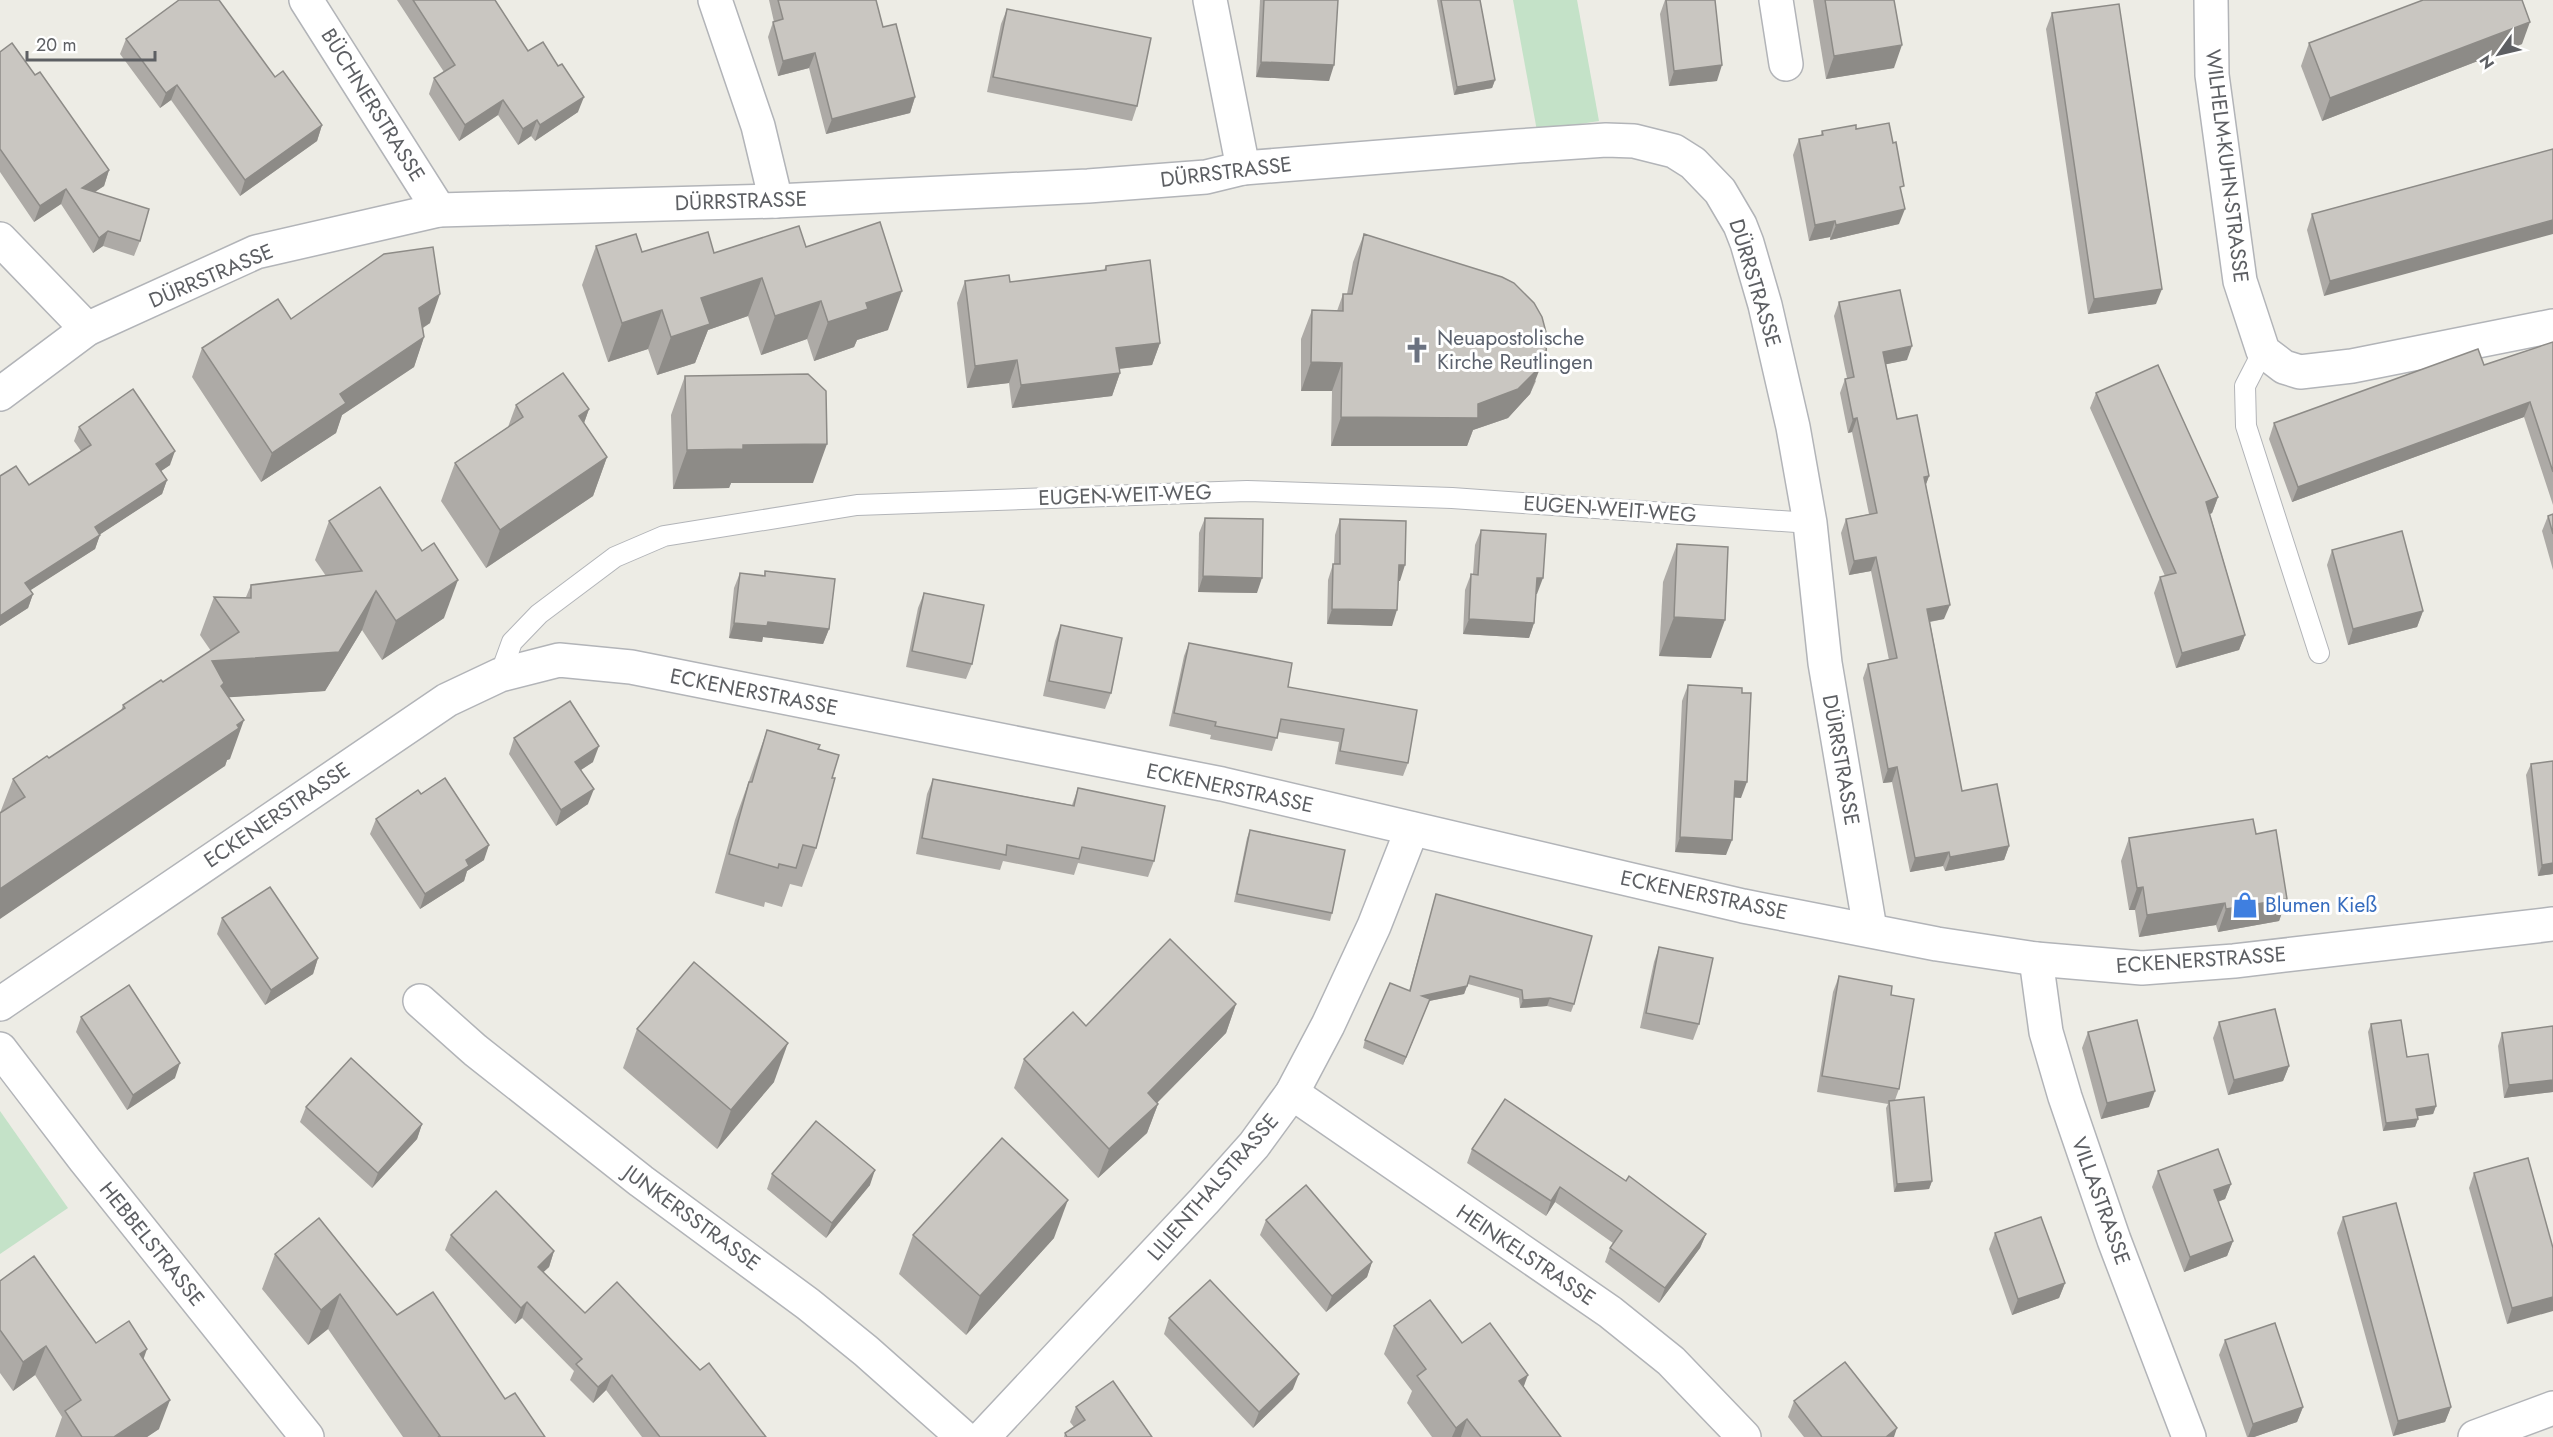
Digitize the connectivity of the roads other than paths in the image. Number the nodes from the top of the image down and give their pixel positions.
1 (306, 0) edge
2 (715, 0) edge
3 (1210, 0) edge
4 (1776, 0) edge
5 (2211, 0) edge
6 (1786, 64) dead end
7 (1243, 168) junction
8 (776, 201) junction
9 (439, 210) junction
10 (0, 239) edge
11 (2553, 326) edge
12 (87, 329) junction
13 (2262, 351) junction
14 (0, 394) edge
15 (1810, 523) junction
16 (2319, 653) dead end
17 (500, 675) junction
18 (1412, 829) junction
19 (2553, 924) edge
20 (1870, 929) junction
21 (2036, 959) junction
22 (420, 1001) dead end
23 (0, 1004) edge
24 (0, 1049) edge
25 (1292, 1093) junction
26 (2553, 1408) edge
27 (308, 1437) edge
28 (963, 1437) edge
29 (983, 1437) edge
30 (1744, 1437) edge
31 (2189, 1437) edge
32 (2475, 1437) edge

1 - 9 street, BÜCHNERSTRASSE
2 - 8 street
3 - 7 street
4 - 6 street
5 - 13 street, WILHELM-KUHN-STRASSE
7 - 8 street, DÜRRSTRASSE
7 - 15 street, DÜRRSTRASSE
8 - 9 street, DÜRRSTRASSE
9 - 12 street, DÜRRSTRASSE
10 - 12 street
11 - 13 street
12 - 14 street, DÜRRSTRASSE
13 - 16 lane
15 - 17 lane, EUGEN-WEIT-WEG
15 - 20 street, DÜRRSTRASSE
17 - 18 street, ECKENERSTRASSE
17 - 23 street, ECKENERSTRASSE
18 - 20 street, ECKENERSTRASSE
18 - 25 street, LILIENTHALSTRASSE
19 - 21 street, ECKENERSTRASSE
20 - 21 street, ECKENERSTRASSE
21 - 31 street, VILLASTRASSE
22 - 28 street, JUNKERSSTRASSE
24 - 27 street, HEBBELSTRASSE
25 - 29 street, LILIENTHALSTRASSE
25 - 30 street, HEINKELSTRASSE
26 - 32 street

